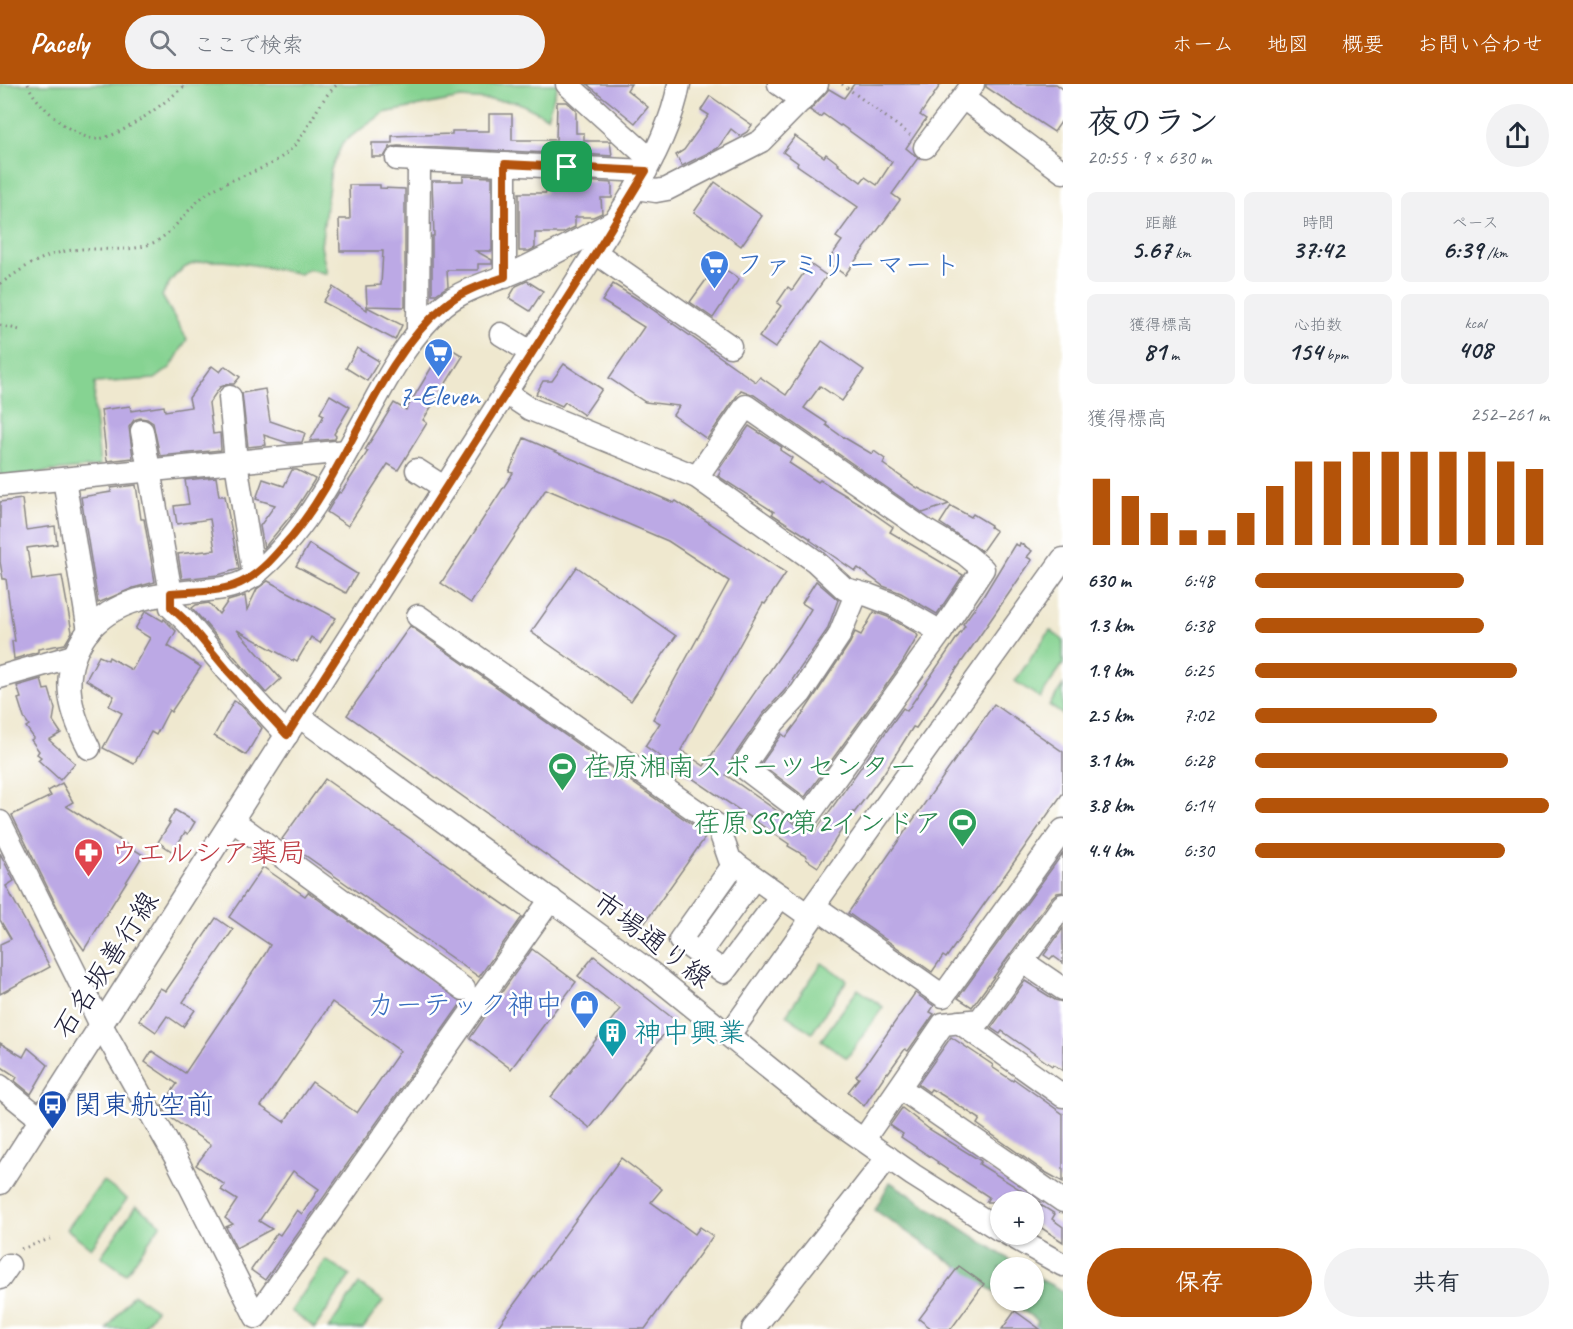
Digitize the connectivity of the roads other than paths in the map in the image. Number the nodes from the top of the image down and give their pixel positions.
1 (567, 84) edge
2 (679, 84) edge
3 (779, 84) edge
4 (968, 91) edge
5 (810, 92) edge
6 (926, 147) road end
7 (505, 164) junction
8 (1063, 172) edge
9 (645, 173) junction
10 (616, 220) junction
11 (596, 253) junction
12 (505, 277) junction
13 (418, 331) junction
14 (501, 334) dead end
15 (730, 346) dead end
16 (532, 353) junction
17 (506, 393) junction
18 (230, 397) dead end
19 (142, 431) dead end
20 (347, 451) junction
21 (236, 462) junction
22 (417, 470) dead end
23 (149, 471) junction
24 (697, 477) junction
25 (64, 479) junction
26 (0, 485) edge
27 (445, 488) junction
28 (1063, 559) edge
29 (254, 576) junction
30 (857, 592) junction
31 (171, 593) junction
32 (418, 616) dead end
33 (89, 631) junction
34 (941, 632) junction
35 (73, 656) junction
36 (1, 670) edge
37 (293, 726) junction
38 (89, 748) dead end
39 (232, 820) junction
40 (2, 830) edge
41 (1063, 830) edge
42 (735, 863) junction
43 (754, 878) junction
44 (781, 896) junction
45 (551, 899) junction
46 (1063, 905) edge
47 (811, 910) junction
48 (699, 954) junction
49 (1022, 961) junction
50 (465, 989) dead end
51 (1063, 989) edge
52 (959, 1022) junction
53 (101, 1025) junction
54 (729, 1035) junction
55 (0, 1086) edge
56 (900, 1088) junction
57 (1063, 1096) edge
58 (41, 1119) junction
59 (864, 1139) junction
60 (888, 1157) junction
61 (0, 1183) edge
62 (1063, 1201) edge
63 (990, 1223) edge
64 (1028, 1245) edge
65 (1063, 1265) edge
66 (259, 1323) edge
67 (753, 1329) edge

1 - 9 street
2 - 9 street, 石名坂善行線
3 - 5 street
4 - 6 street
4 - 8 street
5 - 9 street
7 - 9 street
7 - 12 street
7 - 13 street
9 - 10 street, 石名坂善行線
10 - 11 street, 石名坂善行線
10 - 12 street
11 - 15 street
11 - 16 street, 石名坂善行線
12 - 13 street
13 - 20 street
14 - 16 street
16 - 17 street, 石名坂善行線
17 - 24 street
17 - 27 street, 石名坂善行線
18 - 21 street
19 - 23 street, 市場通り線
20 - 21 street
20 - 29 street
21 - 23 street
21 - 29 street
22 - 27 street
23 - 25 street
23 - 31 street, 市場通り線
24 - 30 street
24 - 34 street
25 - 26 street
25 - 33 street
27 - 37 street, 石名坂善行線
28 - 47 street
29 - 31 street
30 - 34 street
30 - 34 street
31 - 33 street
31 - 37 street, 市場通り線
32 - 42 street
33 - 35 street
35 - 36 street
35 - 38 street
37 - 39 street, 石名坂善行線
37 - 45 street, 市場通り線
39 - 50 street
39 - 53 street, 石名坂善行線
40 - 53 street
41 - 47 street
42 - 43 street
42 - 48 street
43 - 44 street
43 - 48 street
44 - 47 street
44 - 48 street
45 - 54 street, 市場通り線
45 - 66 street
46 - 49 street
47 - 54 street
49 - 51 street
49 - 52 street
52 - 56 street
52 - 57 street
53 - 58 street, 石名坂善行線
53 - 66 street
54 - 59 street, 市場通り線
55 - 58 street
56 - 59 street
56 - 62 street
58 - 61 street, 石名坂善行線
59 - 60 street, 市場通り線
60 - 63 street, 市場通り線
60 - 67 street
64 - 65 street

